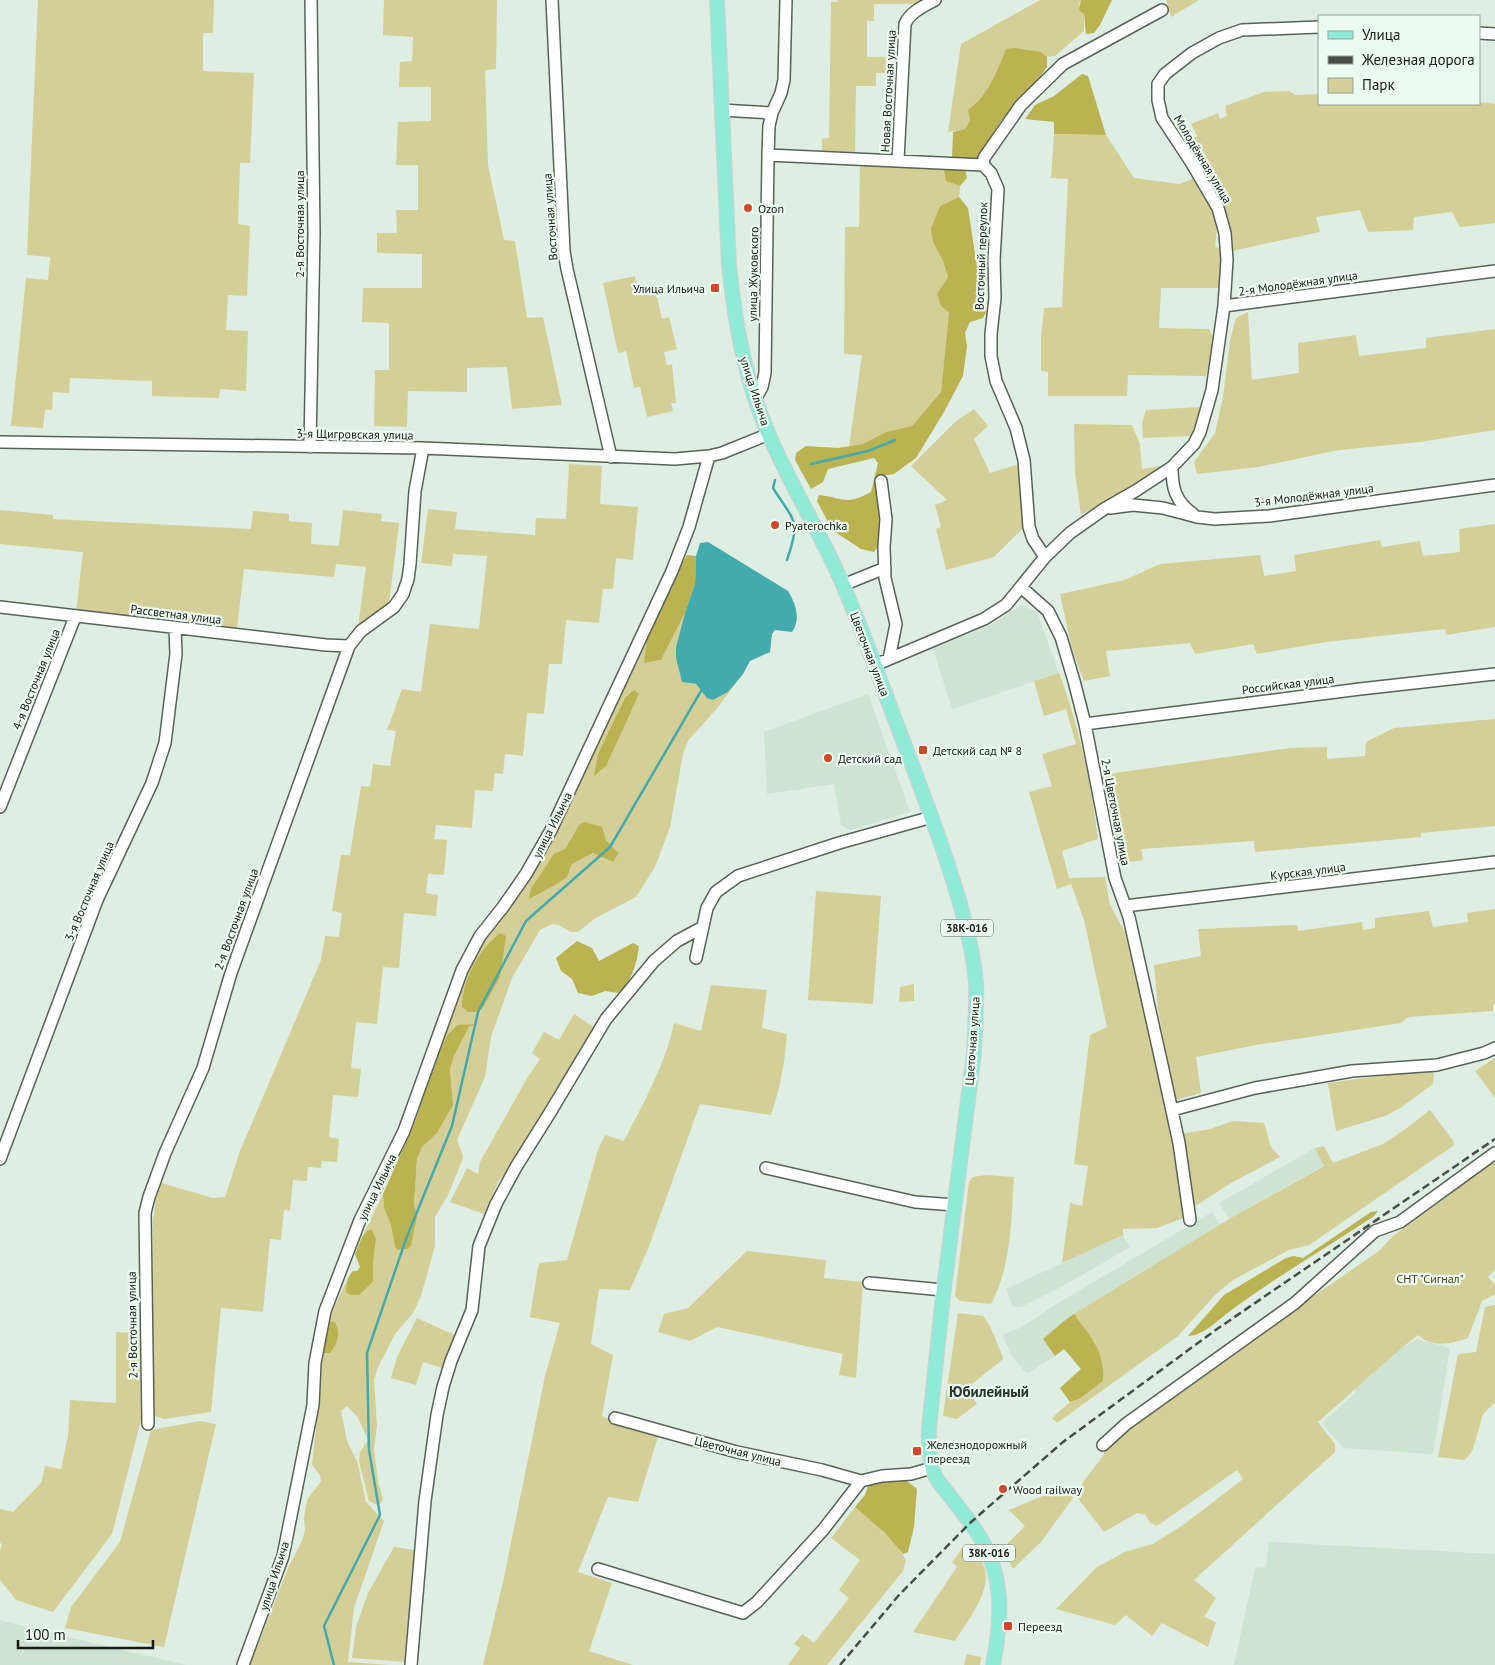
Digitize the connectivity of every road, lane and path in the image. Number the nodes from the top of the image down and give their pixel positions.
1 (311, 0) edge
2 (552, 0) edge
3 (717, 0) edge
4 (786, 0) edge
5 (935, 0) edge
6 (1162, 10) dead end
7 (1318, 27) edge
8 (1480, 33) edge
9 (1495, 34) edge
10 (721, 110) junction
11 (772, 113) junction
12 (768, 155) junction
13 (898, 160) junction
14 (983, 164) junction
15 (1495, 271) edge
16 (1224, 306) junction
17 (756, 398) junction
18 (768, 434) junction
19 (0, 442) edge
20 (310, 447) junction
21 (423, 448) junction
22 (709, 456) junction
23 (611, 457) junction
24 (1172, 467) junction
25 (880, 480) dead end
26 (1495, 485) edge
27 (1104, 509) junction
28 (1197, 517) junction
29 (1045, 557) junction
30 (884, 568) junction
31 (843, 585) junction
32 (1021, 587) junction
33 (0, 607) edge
34 (75, 617) junction
35 (175, 628) junction
36 (349, 646) junction
37 (889, 659) junction
38 (875, 664) junction
39 (1495, 674) edge
40 (1085, 724) junction
41 (0, 807) edge
42 (932, 817) junction
43 (1495, 862) edge
44 (1125, 906) junction
45 (703, 927) junction
46 (696, 958) dead end
47 (1495, 1048) edge
48 (1172, 1110) junction
49 (1495, 1153) edge
50 (0, 1158) edge
51 (766, 1168) dead end
52 (955, 1205) junction
53 (1190, 1220) dead end
54 (869, 1283) dead end
55 (944, 1290) junction
56 (615, 1418) dead end
57 (148, 1424) dead end
58 (1103, 1445) dead end
59 (932, 1468) junction
60 (861, 1481) junction
61 (598, 1569) dead end
62 (243, 1665) edge
63 (411, 1665) edge
64 (992, 1665) edge

1 - 20 street, 2-я Восточная улица
2 - 23 street, Восточная улица
3 - 10 main road, улица Ильича
4 - 11 street, улица Жуковского
5 - 13 street, Новая Восточная улица
6 - 14 street
7 - 16 street, Молодёжная улица
8 - 9 street
10 - 11 street
10 - 17 main road, улица Ильича
11 - 12 street, улица Жуковского
12 - 13 street, Новая Восточная улица
12 - 17 street, улица Жуковского
13 - 14 street
14 - 29 street, Восточный переулок
15 - 16 street, 2-я Молодёжная улица
16 - 24 street, 2-я Молодёжная улица
17 - 18 main road, улица Ильича
18 - 22 street, улица Ильича
18 - 31 main road, Цветочная улица / 38К-016
19 - 20 street, 3-я Щигровская улица
20 - 21 street, 3-я Щигровская улица
21 - 23 street, 3-я Щигровская улица
21 - 36 street, 2-я Восточная улица
22 - 23 street, 3-я Щигровская улица
22 - 62 street, улица Ильича
24 - 27 street, 2-я Молодёжная улица
24 - 28 street
25 - 30 street
26 - 28 street, 3-я Молодёжная улица
27 - 28 street, 3-я Молодёжная улица
27 - 29 street, 2-я Молодёжная улица
29 - 32 street, 2-я Молодёжная улица
30 - 31 street
30 - 37 street
31 - 38 main road, Цветочная улица / 38К-016
32 - 37 street
32 - 40 street, 2-я Цветочная улица
33 - 34 street, Рассветная улица
34 - 35 street, Рассветная улица
34 - 41 street, 4-я Восточная улица
35 - 36 street, Рассветная улица
35 - 50 street, 3-я Восточная улица
36 - 57 street, 2-я Восточная улица
37 - 38 street
38 - 42 main road, Цветочная улица / 38К-016
39 - 40 street, Российская улица
40 - 44 street, 2-я Цветочная улица
42 - 45 street
42 - 52 main road, Цветочная улица / 38К-016
43 - 44 street, Курская улица
44 - 48 street, 2-я Цветочная улица
45 - 46 street
45 - 63 street
47 - 48 street
48 - 53 street, 2-я Цветочная улица
49 - 58 street
51 - 52 street
52 - 55 main road, Цветочная улица / 38К-016
54 - 55 street
55 - 59 main road, Цветочная улица / 38К-016
56 - 60 street, Цветочная улица
59 - 60 street
59 - 64 main road, Цветочная улица / 38К-016
60 - 61 street

